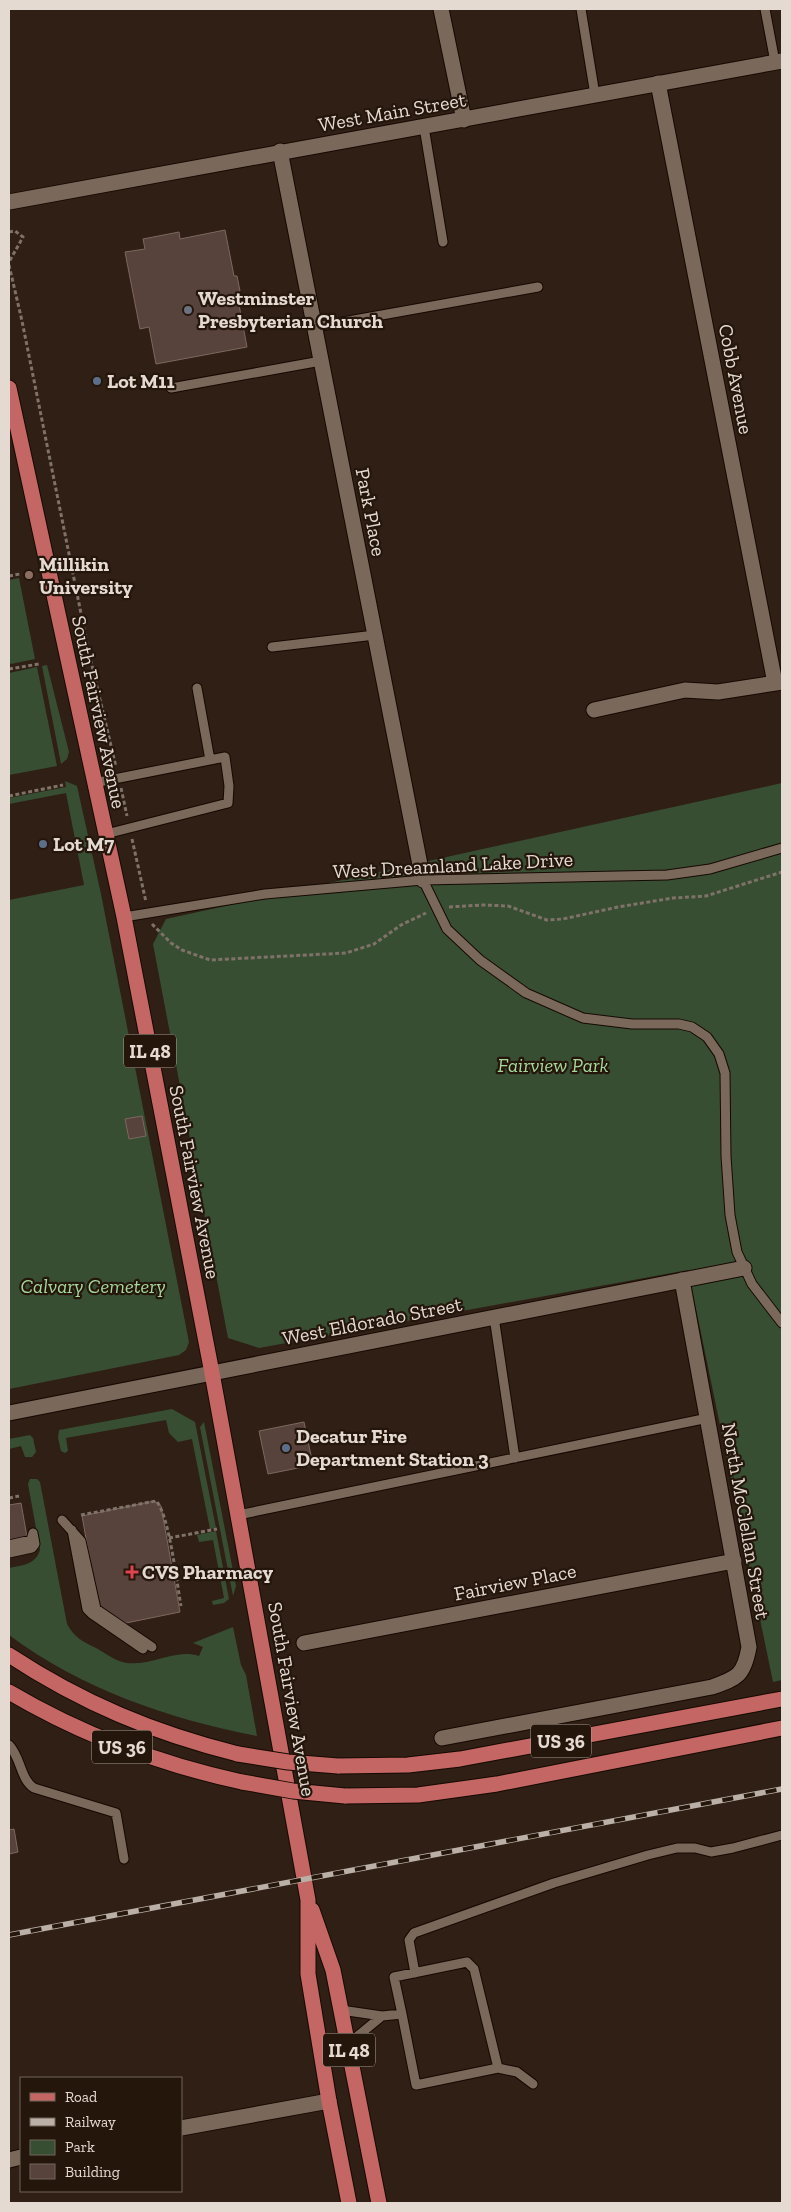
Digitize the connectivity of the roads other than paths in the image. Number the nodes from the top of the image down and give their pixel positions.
1 (441, 9) edge
2 (581, 9) edge
3 (764, 9) edge
4 (778, 62) edge
5 (658, 83) junction
6 (595, 95) junction
7 (464, 120) junction
8 (424, 127) junction
9 (280, 151) junction
10 (9, 202) edge
11 (443, 242) dead end
12 (538, 287) dead end
13 (315, 328) junction
14 (321, 361) junction
15 (9, 388) edge
16 (171, 388) dead end
17 (375, 635) junction
18 (272, 647) dead end
19 (778, 682) edge
20 (197, 688) dead end
21 (594, 710) dead end
22 (210, 760) junction
23 (94, 783) junction
24 (106, 834) junction
25 (782, 848) edge
26 (423, 880) junction
27 (124, 916) junction
28 (744, 1268) junction
29 (682, 1280) junction
30 (494, 1317) junction
31 (782, 1323) edge
32 (212, 1373) junction
33 (9, 1413) edge
34 (708, 1418) junction
35 (515, 1458) junction
36 (238, 1515) junction
37 (62, 1520) dead end
38 (9, 1545) edge
39 (9, 1553) edge
40 (734, 1561) junction
41 (304, 1643) dead end
42 (148, 1648) dead end
43 (9, 1655) edge
44 (9, 1692) edge
45 (782, 1699) edge
46 (782, 1728) edge
47 (442, 1738) dead end
48 (9, 1745) edge
49 (782, 1836) edge
50 (124, 1859) dead end
51 (308, 1900) junction
52 (415, 1973) junction
53 (341, 2010) junction
54 (402, 2014) junction
55 (382, 2016) junction
56 (348, 2044) junction
57 (498, 2068) junction
58 (533, 2084) dead end
59 (329, 2101) junction
60 (182, 2128) edge
61 (349, 2203) edge
62 (379, 2203) edge

1 - 7 street
2 - 6 lane
3 - 4 lane
4 - 5 street, West Main Street
5 - 6 street, West Main Street
5 - 19 street, Cobb Avenue
6 - 7 street, West Main Street
7 - 8 street, West Main Street
8 - 9 street, West Main Street
8 - 11 lane
9 - 10 street, West Main Street
9 - 13 street, Park Place
12 - 13 lane
13 - 14 street, Park Place
14 - 16 lane
14 - 17 street, Park Place
15 - 23 main road, South Fairview Avenue / IL 48
17 - 18 lane
17 - 26 street, Park Place
19 - 21 street
20 - 22 lane
22 - 23 lane
22 - 24 lane
23 - 24 main road, South Fairview Avenue / IL 48
24 - 27 main road, South Fairview Avenue / IL 48
25 - 26 lane, West Dreamland Lake Drive
26 - 27 lane, West Dreamland Lake Drive
26 - 28 lane
27 - 32 main road, South Fairview Avenue / IL 48
28 - 29 street, West Eldorado Street
28 - 31 lane
29 - 30 street, West Eldorado Street
29 - 34 street, North McClellan Street
30 - 32 street, West Eldorado Street
30 - 35 lane
32 - 33 street, West Eldorado Street
32 - 36 main road, South Fairview Avenue / IL 48
34 - 35 lane
34 - 40 street, North McClellan Street
35 - 36 lane
36 - 51 main road, South Fairview Avenue / IL 48
37 - 42 lane
38 - 39 lane
40 - 41 street, Fairview Place
40 - 47 street, North McClellan Street
43 - 45 main road, US 36, bridge
44 - 46 main road, US 36, bridge
48 - 50 lane
49 - 52 lane
51 - 53 main road, South Fairview Avenue / IL 48
51 - 59 main road, South Fairview Avenue / IL 48
52 - 54 lane
52 - 57 lane
53 - 55 lane
53 - 56 main road, South Fairview Avenue / IL 48
54 - 55 lane
54 - 57 lane
55 - 56 lane
56 - 62 main road, South Fairview Avenue / IL 48
57 - 58 lane
59 - 60 street
59 - 61 main road, South Fairview Avenue / IL 48

